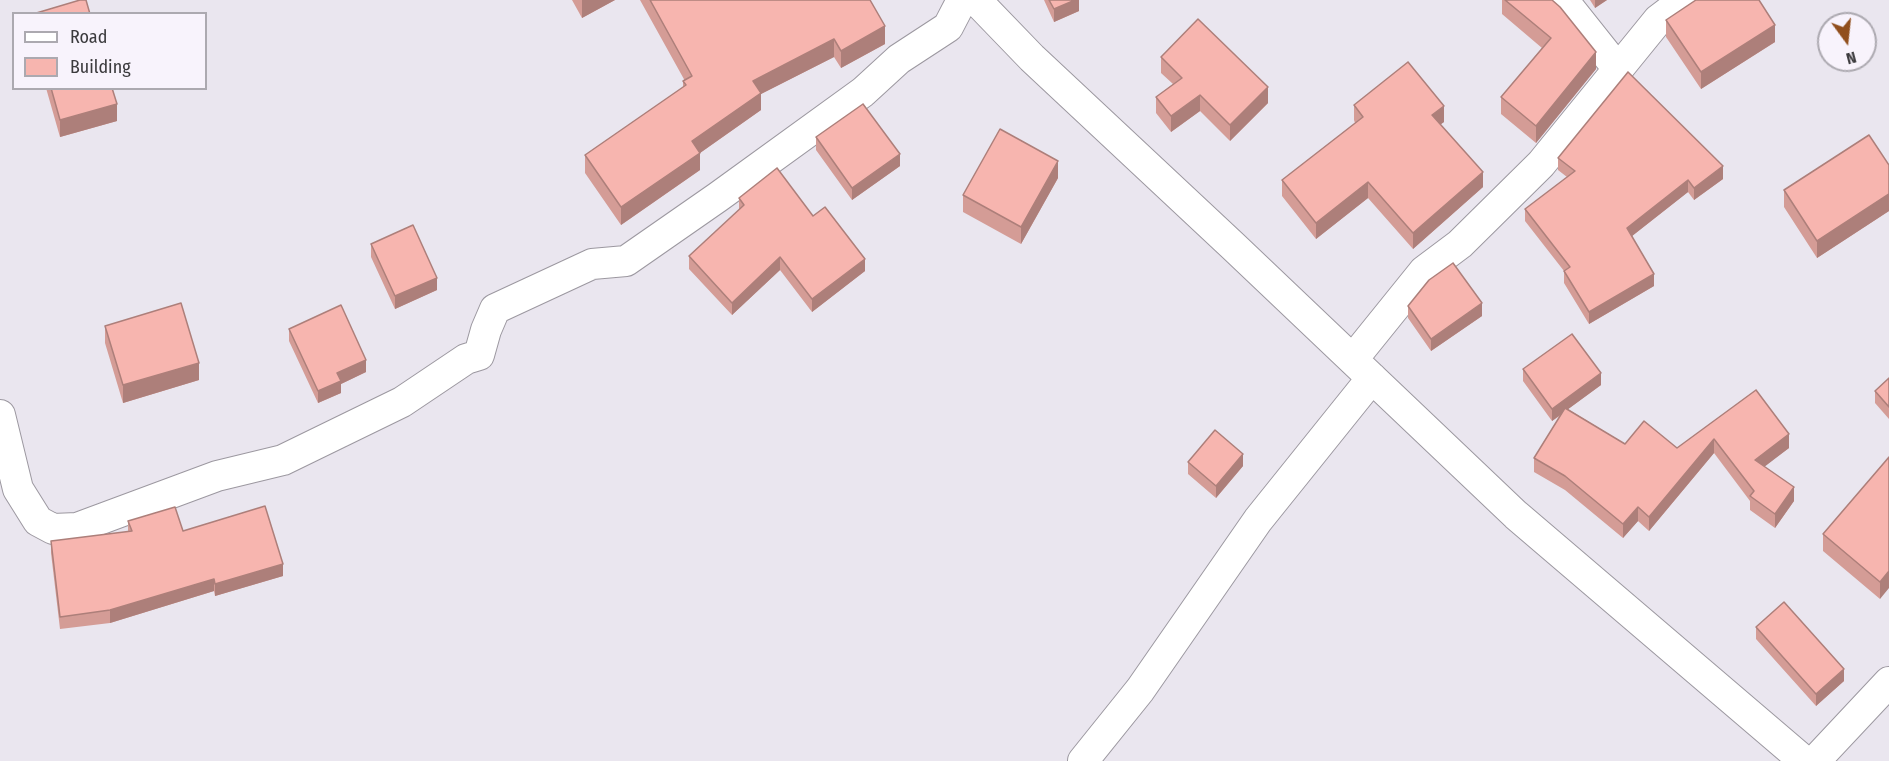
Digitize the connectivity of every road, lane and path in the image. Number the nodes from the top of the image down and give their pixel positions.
1 (962, 0) edge
2 (976, 0) edge
3 (1559, 0) edge
4 (1684, 0) edge
5 (1618, 69) junction
6 (1362, 369) junction
7 (0, 416) edge
8 (1889, 682) edge
9 (1083, 761) edge
10 (1804, 761) edge
11 (1815, 761) edge

1 - 7 street
2 - 6 street
3 - 5 street
4 - 5 street
5 - 6 street
6 - 9 street
6 - 10 street
8 - 11 street

